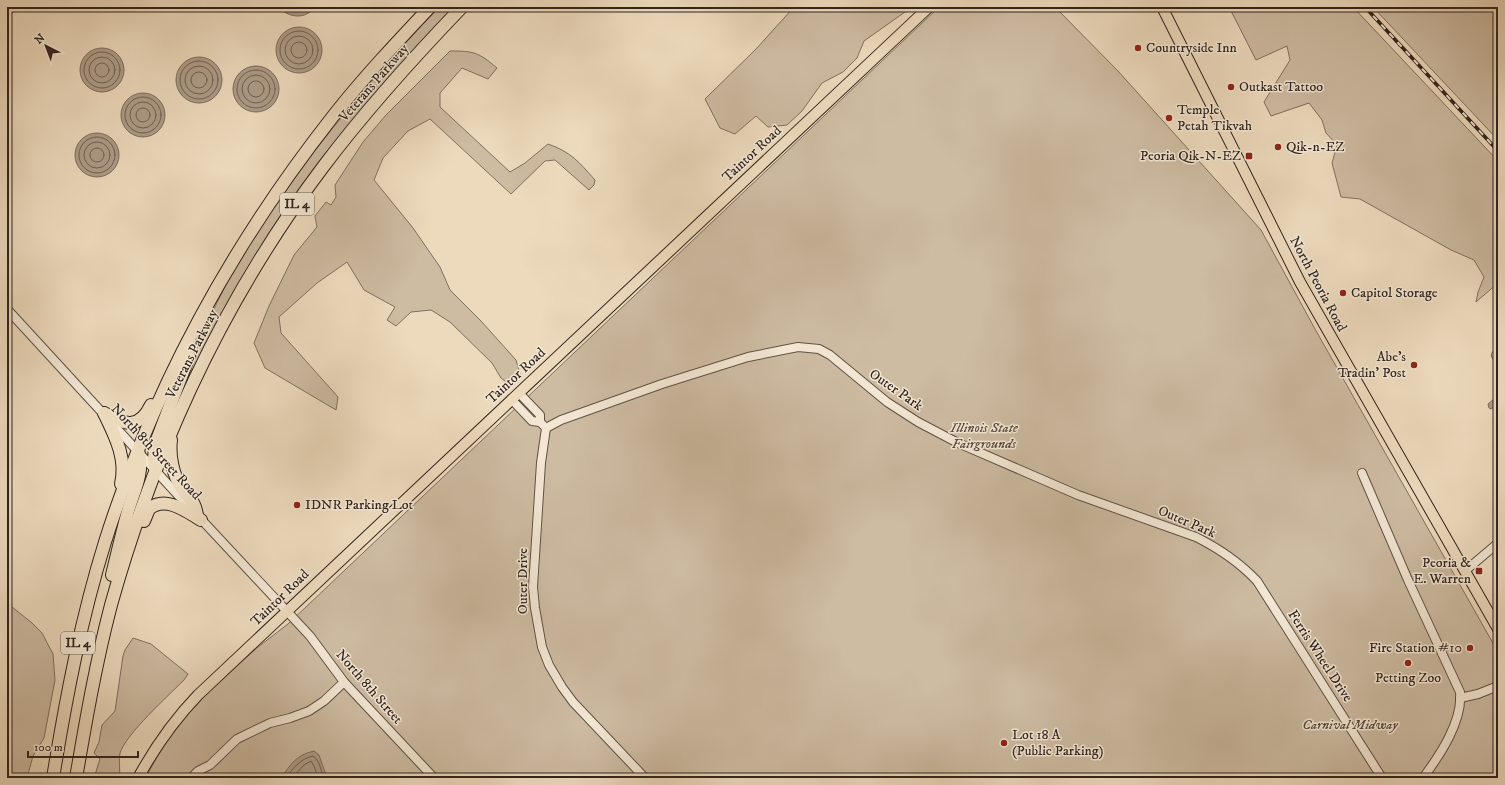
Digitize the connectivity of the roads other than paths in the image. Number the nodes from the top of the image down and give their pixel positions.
1 (430, 7) edge
2 (462, 7) edge
3 (929, 7) edge
4 (1162, 7) edge
5 (7, 309) edge
6 (202, 315) junction
7 (195, 328) junction
8 (515, 396) junction
9 (104, 413) junction
10 (543, 425) junction
11 (172, 428) junction
12 (138, 450) junction
13 (156, 470) junction
14 (1362, 473) dead end
15 (116, 510) junction
16 (199, 518) junction
17 (1498, 542) edge
18 (1226, 556) joint
19 (1465, 571) junction
20 (110, 607) junction
21 (287, 611) junction
22 (1498, 629) edge
23 (104, 632) junction
24 (344, 682) junction
25 (1498, 686) edge
26 (1460, 698) junction
27 (53, 778) edge
28 (76, 778) edge
29 (138, 778) edge
30 (191, 778) edge
31 (434, 778) edge
32 (645, 778) edge
33 (1382, 778) edge
34 (1423, 778) edge

1 - 6 highway, Veterans Parkway / IL 4
2 - 11 highway, Veterans Parkway / IL 4
3 - 8 main road, Taintor Road
4 - 19 main road, North Peoria Road
5 - 9 street, North 8th Street Road
6 - 7 highway, Veterans Parkway / IL 4
6 - 13 highway
7 - 9 highway
7 - 12 highway, Veterans Parkway / IL 4
8 - 10 street
8 - 21 main road, Taintor Road
9 - 12 street, North 8th Street Road
9 - 15 highway
10 - 18 street, Outer Park
10 - 32 street, Outer Drive
11 - 13 highway, Veterans Parkway / IL 4
11 - 16 highway
12 - 13 street, North 8th Street Road
12 - 15 highway, Veterans Parkway / IL 4
12 - 23 highway
13 - 16 street, North 8th Street Road
13 - 20 highway, Veterans Parkway / IL 4
14 - 26 street
15 - 27 highway, Veterans Parkway / IL 4
16 - 20 highway
16 - 21 street, North 8th Street Road
17 - 19 street
18 - 33 street, Ferris Wheel Drive
19 - 22 main road, North Peoria Road
20 - 23 highway, Veterans Parkway / IL 4
21 - 24 street, North 8th Street
21 - 29 main road, Taintor Road
23 - 28 highway, Veterans Parkway / IL 4
24 - 30 street
24 - 31 street, North 8th Street
25 - 26 street
26 - 34 street

